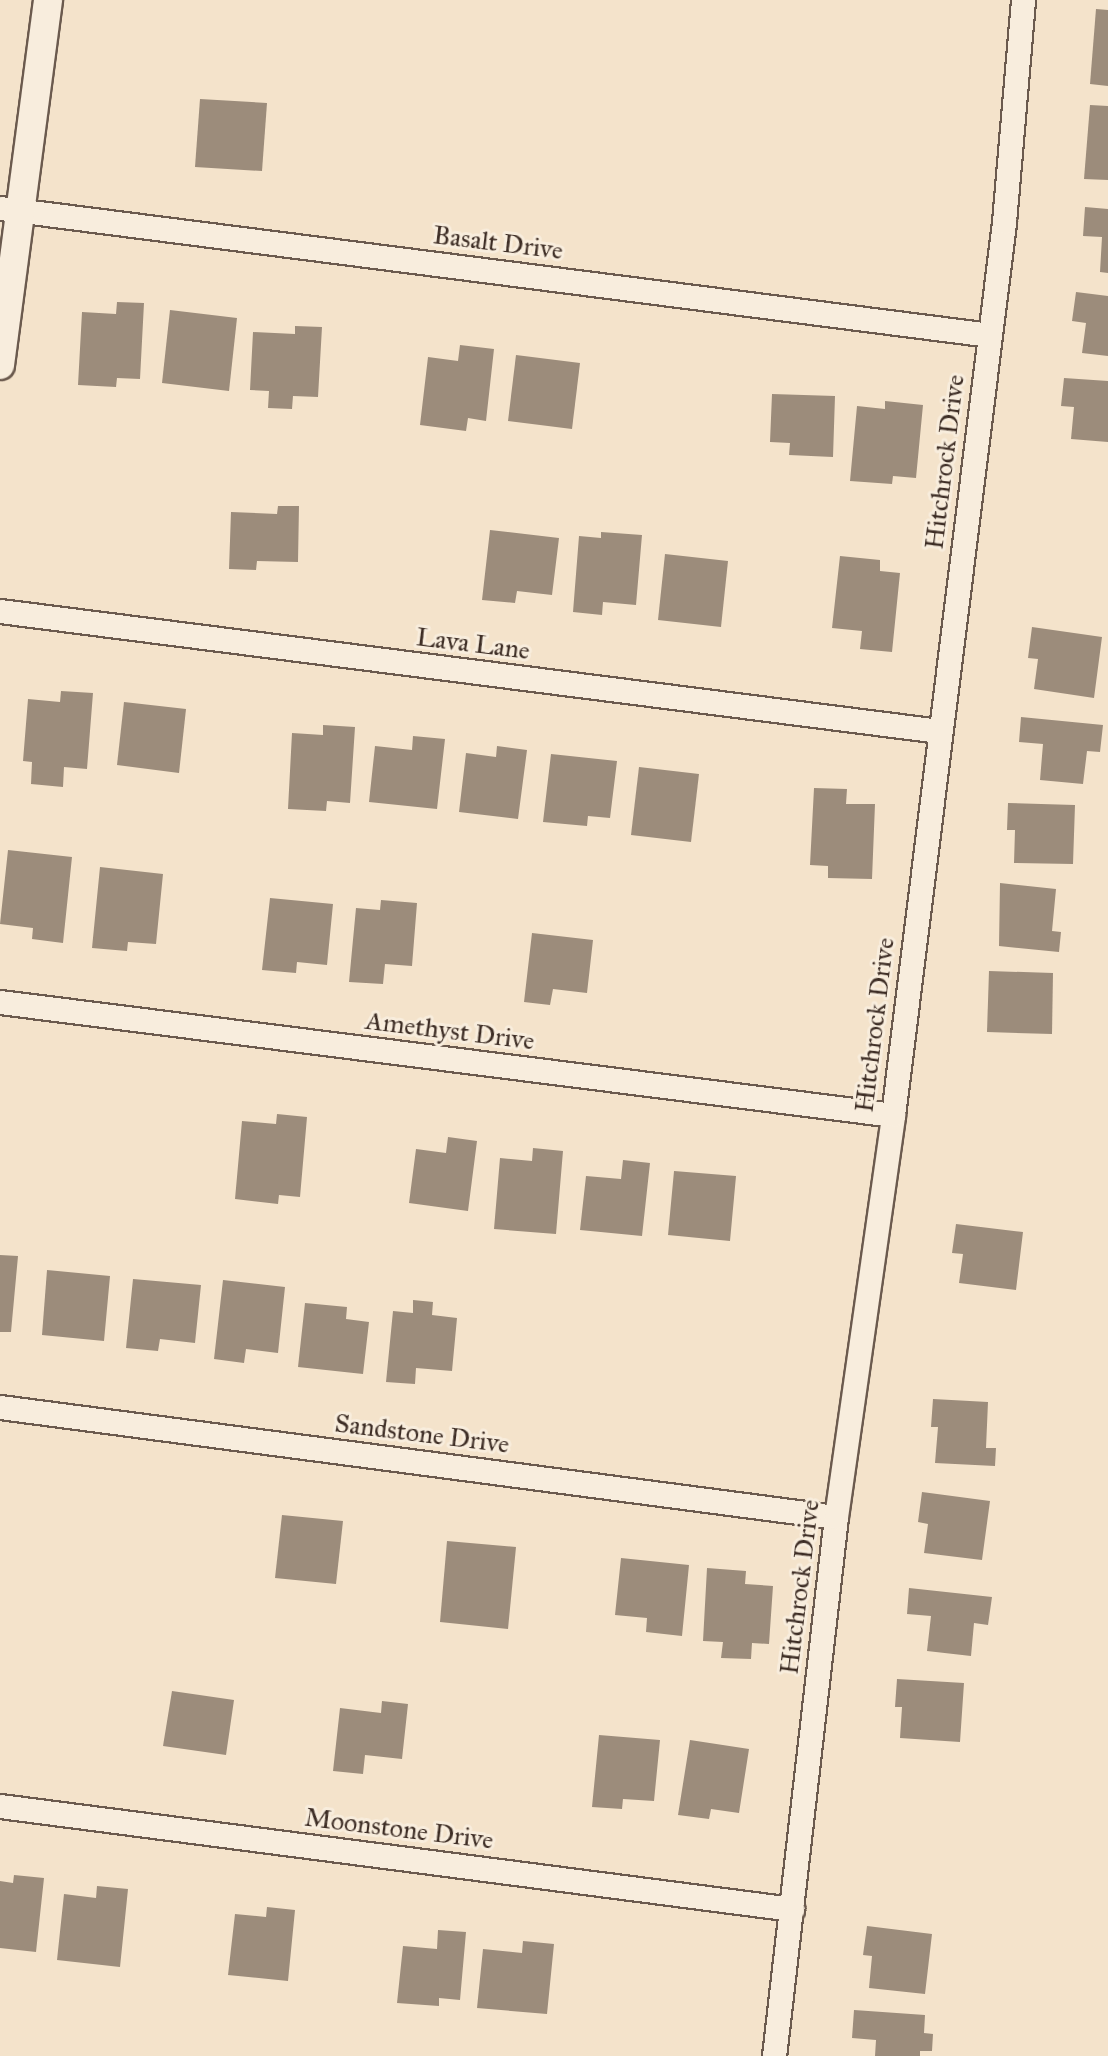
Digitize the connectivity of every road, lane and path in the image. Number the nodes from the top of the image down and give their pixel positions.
1 (48, 0) edge
2 (1023, 0) edge
3 (11, 209) edge
4 (990, 335) junction
5 (0, 365) edge
6 (0, 611) edge
7 (939, 732) junction
8 (0, 1002) edge
9 (893, 1115) junction
10 (0, 1407) edge
11 (836, 1517) junction
12 (0, 1805) edge
13 (792, 1909) junction
14 (774, 2056) edge

1 - 3 street
2 - 4 street, Hitchrock Drive
3 - 4 street, Basalt Drive
3 - 5 street
4 - 7 street, Hitchrock Drive
6 - 7 street, Lava Lane
7 - 9 street, Hitchrock Drive
8 - 9 street, Amethyst Drive
9 - 11 street, Hitchrock Drive
10 - 11 street, Sandstone Drive
11 - 13 street, Hitchrock Drive
12 - 13 street, Moonstone Drive
13 - 14 street, Hitchrock Drive

